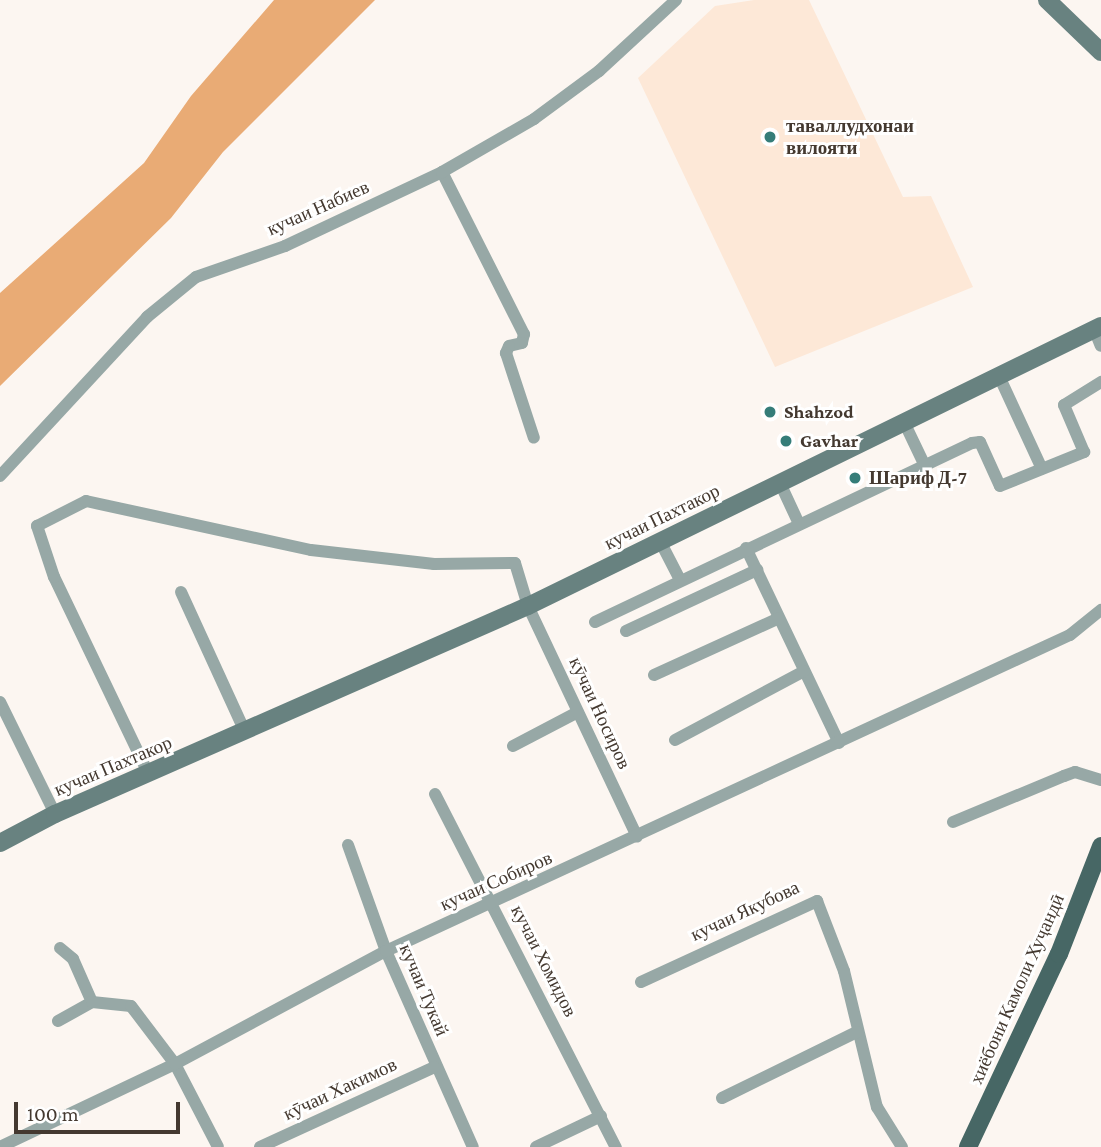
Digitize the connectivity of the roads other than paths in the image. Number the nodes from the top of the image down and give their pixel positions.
1 (676, 0) edge
2 (1047, 0) edge
3 (1101, 52) edge
4 (442, 172) junction
5 (1099, 334) edge
6 (999, 376) junction
7 (1101, 382) edge
8 (905, 422) junction
9 (534, 438) dead end
10 (924, 464) junction
11 (1042, 469) junction
12 (0, 476) edge
13 (780, 483) junction
14 (799, 524) junction
15 (660, 541) junction
16 (746, 548) junction
17 (757, 570) junction
18 (679, 578) junction
19 (181, 592) dead end
20 (528, 606) junction
21 (1101, 610) edge
22 (779, 618) junction
23 (595, 622) dead end
24 (626, 631) dead end
25 (804, 671) junction
26 (654, 675) dead end
27 (0, 702) edge
28 (578, 712) junction
29 (245, 732) junction
30 (675, 740) dead end
31 (839, 743) junction
32 (513, 746) dead end
33 (149, 775) junction
34 (1101, 780) edge
35 (435, 794) dead end
36 (55, 814) junction
37 (953, 822) dead end
38 (638, 837) junction
39 (0, 843) edge
40 (348, 845) dead end
41 (1101, 846) edge
42 (494, 904) junction
43 (60, 947) dead end
44 (386, 951) junction
45 (641, 982) dead end
46 (92, 1002) junction
47 (58, 1021) dead end
48 (857, 1032) junction
49 (175, 1064) junction
50 (435, 1067) junction
51 (722, 1098) dead end
52 (601, 1116) junction
53 (0, 1146) edge
54 (219, 1147) edge
55 (260, 1147) edge
56 (472, 1147) edge
57 (537, 1147) edge
58 (616, 1147) edge
59 (902, 1147) edge
60 (968, 1147) edge

1 - 4 street, кучаи Набиев
2 - 3 main road
4 - 9 street
4 - 12 street, кучаи Набиев
5 - 6 main road, кучаи Пахтакор
6 - 8 main road, кучаи Пахтакор
6 - 11 street
7 - 11 street
8 - 10 street
8 - 13 main road, кучаи Пахтакор
10 - 11 street
10 - 14 street
13 - 14 street
13 - 15 main road, кучаи Пахтакор
14 - 16 street
15 - 18 street
15 - 20 main road, кучаи Пахтакор
16 - 17 street
16 - 18 street
17 - 22 street
17 - 24 street
18 - 23 street
19 - 29 street
20 - 28 street, кӯчаи Носиров
20 - 29 main road, кучаи Пахтакор
20 - 33 street, кӯчаи Носиров
21 - 31 street, кучаи Собиров
22 - 25 street
22 - 26 street
25 - 30 street
25 - 31 street
27 - 36 street
28 - 32 street
28 - 38 street, кӯчаи Носиров
29 - 33 main road, кучаи Пахтакор
31 - 38 street, кучаи Собиров
33 - 36 main road, кучаи Пахтакор
34 - 37 street
35 - 42 street, кучаи Хомидов
36 - 39 main road, кучаи Пахтакор
38 - 42 street, кучаи Собиров
40 - 44 street, кучаи Тукай
41 - 60 main road, хиёбони Камоли Хуҷандӣ
42 - 44 street, кучаи Собиров
42 - 52 street, кучаи Хомидов
43 - 46 street
44 - 49 street, кучаи Собиров
44 - 50 street, кучаи Тукай
45 - 48 street, кучаи Якубова
46 - 47 street
46 - 49 street
48 - 51 street
48 - 59 street, кучаи Якубова
49 - 53 street, кучаи Собиров
49 - 54 street
50 - 55 street, кӯчаи Хакимов
50 - 56 street, кучаи Тукай
52 - 57 street
52 - 58 street, кучаи Хомидов

